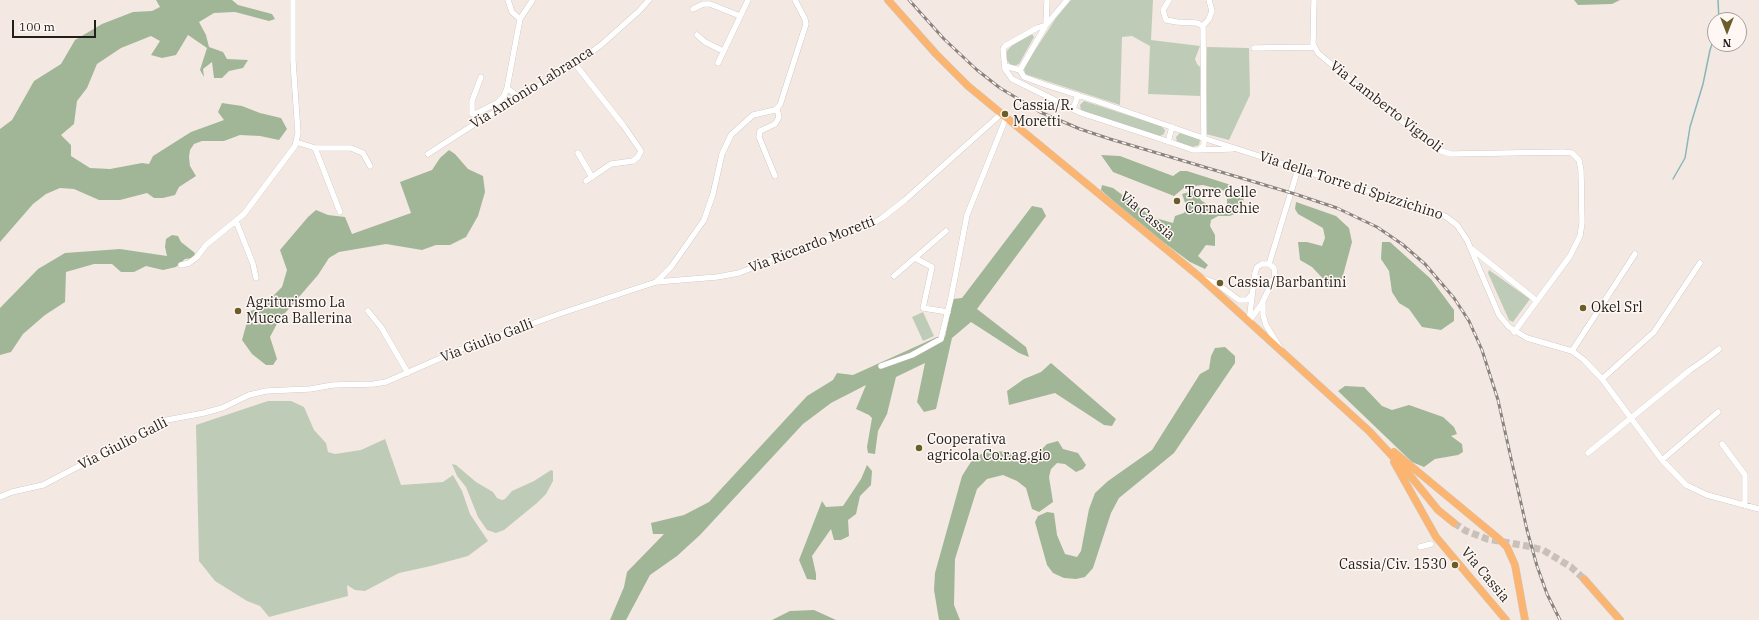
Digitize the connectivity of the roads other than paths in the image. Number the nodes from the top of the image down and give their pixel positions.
1 (293, 0) edge
2 (508, 0) edge
3 (649, 0) edge
4 (748, 0) edge
5 (795, 0) edge
6 (888, 0) edge
7 (1047, 0) edge
8 (1067, 0) edge
9 (1169, 0) edge
10 (1209, 0) edge
11 (1314, 0) edge
12 (532, 1) dead end
13 (693, 9) dead end
14 (740, 16) junction
15 (520, 19) junction
16 (1046, 25) junction
17 (1203, 26) junction
18 (696, 35) dead end
19 (1314, 47) junction
20 (1254, 48) dead end
21 (723, 51) junction
22 (718, 63) dead end
23 (575, 64) junction
24 (1005, 66) junction
25 (1020, 70) junction
26 (481, 77) dead end
27 (1046, 85) junction
28 (507, 88) junction
29 (1041, 94) junction
30 (1078, 95) junction
31 (520, 98) junction
32 (777, 108) junction
33 (1073, 109) junction
34 (1004, 116) junction
35 (1172, 127) junction
36 (1203, 138) junction
37 (296, 142) junction
38 (1168, 142) junction
39 (315, 148) junction
40 (1200, 149) junction
41 (1238, 149) junction
42 (578, 153) dead end
43 (428, 154) dead end
44 (370, 166) dead end
45 (1298, 169) junction
46 (775, 176) dead end
47 (592, 177) junction
48 (586, 181) dead end
49 (340, 212) dead end
50 (236, 221) junction
51 (946, 231) dead end
52 (1471, 248) junction
53 (1635, 254) dead end
54 (915, 258) junction
55 (1700, 263) dead end
56 (1269, 264) junction
57 (181, 265) dead end
58 (1255, 273) junction
59 (894, 276) dead end
60 (256, 278) dead end
61 (1201, 278) junction
62 (1274, 280) junction
63 (656, 282) junction
64 (1253, 290) junction
65 (1537, 301) junction
66 (1263, 302) junction
67 (368, 311) dead end
68 (948, 312) junction
69 (1249, 321) junction
70 (1514, 332) junction
71 (1280, 349) junction
72 (1719, 349) dead end
73 (1572, 351) junction
74 (881, 366) dead end
75 (408, 373) junction
76 (1602, 379) junction
77 (1718, 412) dead end
78 (1631, 418) junction
79 (1373, 434) junction
80 (1722, 444) dead end
81 (1389, 453) junction
82 (1588, 453) dead end
83 (1662, 460) junction
84 (0, 497) edge
85 (1745, 506) junction
86 (1759, 509) edge
87 (1454, 523) tunnel mouth
88 (1431, 544) dead end
89 (1420, 547) dead end
90 (1584, 579) tunnel mouth
91 (1506, 620) edge
92 (1525, 620) edge
93 (1620, 620) edge

1 - 37 street
2 - 15 street
3 - 23 street, Via Antonio Labranca
4 - 14 street
5 - 32 street
6 - 34 main road, Via Cassia
7 - 16 street
8 - 16 street
9 - 17 street
10 - 17 street
11 - 19 street
12 - 15 street
13 - 14 street
14 - 21 street
15 - 28 street
16 - 24 street
16 - 25 street
17 - 36 street
18 - 21 street
19 - 20 street
19 - 65 street, Via Lamberto Vignoli
21 - 22 street
23 - 31 street, Via Antonio Labranca
23 - 47 street
24 - 25 street
24 - 29 street, Via della Torre di Spizzichino
25 - 27 street, Via della Torre di Spizzichino
26 - 28 street
27 - 29 street
27 - 30 street, Via della Torre di Spizzichino
28 - 31 street
29 - 33 street, Via della Torre di Spizzichino
30 - 33 street
30 - 35 street, Via della Torre di Spizzichino
31 - 43 street, Via Antonio Labranca
32 - 46 street
32 - 63 street, Via Giulio Galli
33 - 38 street, Via della Torre di Spizzichino
34 - 61 main road, Via Cassia
34 - 63 street, Via Riccardo Moretti
34 - 68 street
35 - 36 street, Via della Torre di Spizzichino
35 - 38 street
36 - 40 street
36 - 41 street, Via della Torre di Spizzichino
37 - 39 street
37 - 50 street
38 - 40 street, Via della Torre di Spizzichino
39 - 44 street
39 - 49 street
40 - 41 street, Via della Torre di Spizzichino
41 - 45 street, Via della Torre di Spizzichino
42 - 47 street
45 - 52 street, Via della Torre di Spizzichino
45 - 56 street
47 - 48 street
50 - 57 street
50 - 60 street
51 - 54 street
52 - 65 street
52 - 70 street, Via della Torre di Spizzichino
53 - 73 street
54 - 59 street
54 - 68 street
55 - 76 street
56 - 58 street
56 - 62 street
58 - 62 street
58 - 64 street
61 - 64 street
61 - 69 main road, Via Cassia
62 - 66 street
63 - 75 street, Via Giulio Galli
64 - 69 street
65 - 70 street, Via Lamberto Vignoli
66 - 69 street
66 - 71 street
67 - 75 street
68 - 74 street
69 - 71 main road, Via Cassia
70 - 73 street, Via della Torre di Spizzichino
71 - 79 main road, Via Cassia
72 - 78 street
73 - 76 street, Via della Torre di Spizzichino
75 - 84 street, Via Giulio Galli
76 - 78 street, Via della Torre di Spizzichino
77 - 83 street
78 - 82 street
78 - 83 street, Via della Torre di Spizzichino
79 - 81 main road, Via Cassia
79 - 92 main road
80 - 85 street
81 - 87 main road
81 - 91 main road, Via Cassia
83 - 85 street, Via della Torre di Spizzichino
85 - 86 street, Via della Torre di Spizzichino
88 - 89 street
90 - 93 main road

